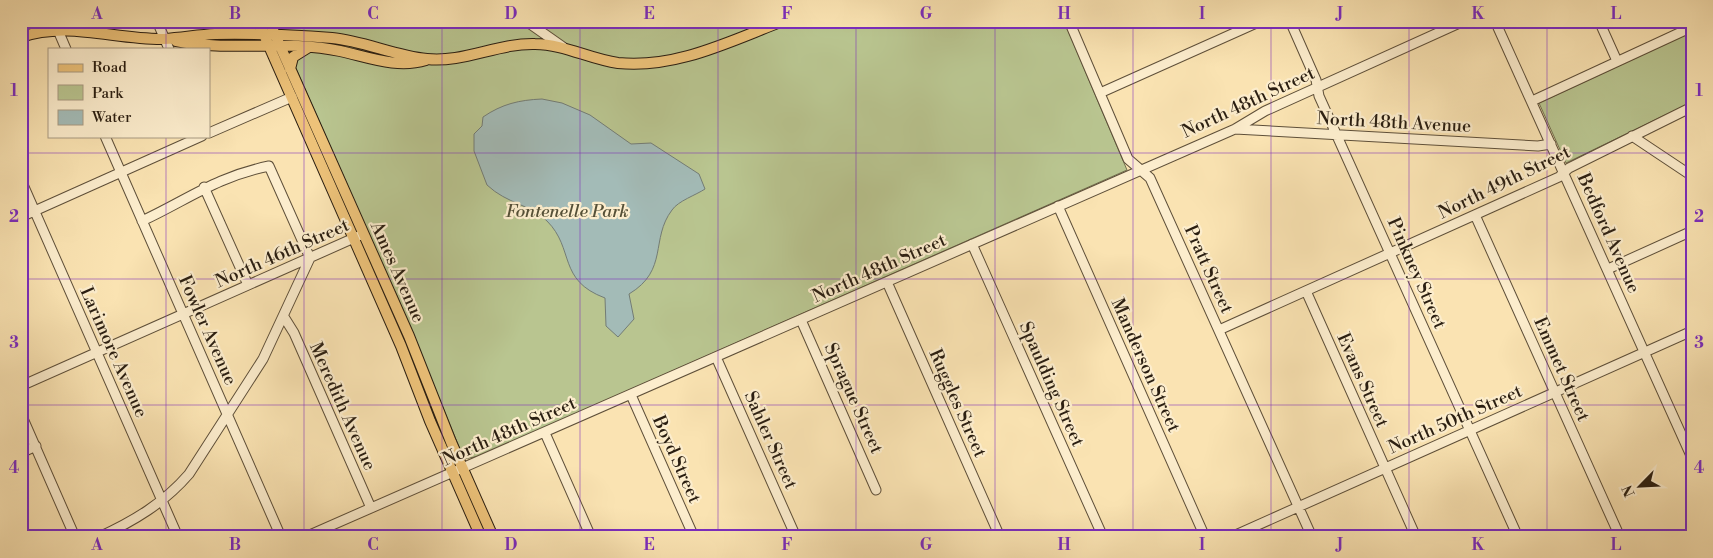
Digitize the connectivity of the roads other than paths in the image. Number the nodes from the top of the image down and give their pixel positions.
1 (156, 21) edge
2 (253, 21) edge
3 (258, 21) edge
4 (269, 21) edge
5 (526, 21) edge
6 (783, 21) edge
7 (1069, 21) edge
8 (1261, 21) edge
9 (1290, 21) edge
10 (1464, 21) edge
11 (1495, 21) edge
12 (1599, 21) edge
13 (56, 26) edge
14 (1692, 27) edge
15 (537, 28) junction
16 (235, 35) junction
17 (264, 35) junction
18 (275, 36) junction
19 (21, 37) edge
20 (166, 44) edge
21 (535, 44) junction
22 (269, 46) junction
23 (280, 46) junction
24 (310, 47) junction
25 (563, 47) junction
26 (66, 48) edge
27 (427, 59) junction
28 (1617, 62) junction
29 (290, 69) junction
30 (1318, 88) junction
31 (1100, 93) junction
32 (292, 97) junction
33 (1532, 101) junction
34 (1692, 107) edge
35 (304, 126) junction
36 (1235, 129) junction
37 (210, 133) edge
38 (1337, 135) junction
39 (1632, 136) junction
40 (105, 138) edge
41 (198, 138) edge
42 (1551, 144) junction
43 (1142, 169) junction
44 (1564, 172) junction
45 (120, 173) junction
46 (1692, 176) edge
47 (338, 177) junction
48 (21, 180) edge
49 (204, 187) junction
50 (1058, 206) junction
51 (35, 211) junction
52 (1475, 215) junction
53 (21, 217) edge
54 (142, 221) junction
55 (1692, 231) edge
56 (359, 236) junction
57 (972, 244) junction
58 (1390, 253) junction
59 (310, 258) junction
60 (1608, 269) junction
61 (887, 282) junction
62 (248, 285) junction
63 (1306, 291) junction
64 (183, 314) junction
65 (284, 317) junction
66 (801, 320) junction
67 (1219, 330) junction
68 (1692, 331) edge
69 (1645, 352) junction
70 (97, 353) junction
71 (716, 357) junction
72 (21, 386) edge
73 (1555, 392) junction
74 (631, 395) junction
75 (21, 414) edge
76 (228, 415) junction
77 (1470, 430) junction
78 (545, 433) junction
79 (36, 446) junction
80 (21, 453) edge
81 (1692, 458) edge
82 (1385, 468) junction
83 (457, 471) junction
84 (876, 490) dead end
85 (162, 500) junction
86 (1299, 507) junction
87 (371, 508) junction
88 (75, 537) edge
89 (99, 537) edge
90 (178, 537) edge
91 (281, 537) edge
92 (305, 537) edge
93 (481, 537) edge
94 (493, 537) edge
95 (591, 537) edge
96 (694, 537) edge
97 (796, 537) edge
98 (1000, 537) edge
99 (1103, 537) edge
100 (1205, 537) edge
101 (1231, 537) edge
102 (1312, 537) edge
103 (1416, 537) edge
104 (1518, 537) edge
105 (1620, 537) edge

1 - 20 street
2 - 16 main road
3 - 17 main road, Ames Avenue
4 - 18 main road, Ames Avenue
5 - 15 street
6 - 25 main road
7 - 31 street, Pratt Street
8 - 31 street
9 - 30 street, Pinkney Street
10 - 30 street, North 48th Street
11 - 33 street, Bedford Avenue
12 - 28 street
13 - 19 main road
13 - 20 main road
13 - 26 street
14 - 28 street
15 - 21 street
15 - 25 street
16 - 17 main road
16 - 20 main road
17 - 18 main road
17 - 22 main road, Ames Avenue
18 - 23 main road, Ames Avenue
18 - 27 main road
20 - 22 main road
21 - 25 main road
21 - 27 main road
22 - 23 main road
22 - 32 main road, Ames Avenue
23 - 24 main road
23 - 29 main road, Ames Avenue
24 - 27 main road
24 - 29 main road
28 - 33 street
29 - 47 main road, Ames Avenue
30 - 36 street, North 48th Street
30 - 38 street, Pinkney Street
31 - 43 street, Pratt Street
32 - 35 main road, Ames Avenue
32 - 37 street
33 - 42 street, Bedford Avenue
34 - 39 street, North 49th Street
35 - 47 main road
35 - 56 main road, Ames Avenue
36 - 38 street, North 48th Avenue
36 - 43 street, North 48th Street
38 - 42 street, North 48th Avenue
38 - 58 street, Pinkney Street
39 - 44 street, North 49th Street
39 - 46 street
40 - 45 street, Fowler Avenue
41 - 45 street
42 - 44 street, Bedford Avenue
43 - 50 street, North 48th Street
43 - 67 street, Pratt Street
44 - 52 street, North 49th Street
44 - 60 street, Bedford Avenue
45 - 51 street
45 - 54 street, Fowler Avenue
47 - 56 main road, Ames Avenue
48 - 51 street, Larimore Avenue
49 - 54 street
49 - 59 street
49 - 62 street
50 - 57 street, North 48th Street
50 - 100 street, Manderson Street
51 - 53 street
51 - 70 street, Larimore Avenue
52 - 58 street, North 49th Street
52 - 73 street, Emmet Street
54 - 64 street, Fowler Avenue
55 - 60 street
56 - 59 street, North 46th Street
56 - 83 main road, Ames Avenue
57 - 61 street, North 48th Street
57 - 99 street, Spaulding Street
58 - 63 street, North 49th Street
58 - 77 street, Pinkney Street
59 - 62 street, North 46th Street
59 - 65 street
60 - 69 street, Bedford Avenue
61 - 66 street, North 48th Street
61 - 98 street, Ruggles Street
62 - 64 street, North 46th Street
63 - 67 street, North 49th Street
63 - 82 street, Evans Street
64 - 70 street, North 46th Street
64 - 76 street, Fowler Avenue
65 - 76 street
65 - 87 street, Meredith Avenue
66 - 71 street, North 48th Street
66 - 84 street, Sprague Street
67 - 86 street, Pratt Street
68 - 69 street, North 50th Street
69 - 73 street, North 50th Street
69 - 81 street, Bedford Avenue
70 - 72 street, North 46th Street
70 - 85 street, Larimore Avenue
71 - 74 street, North 48th Street
71 - 97 street, Sahler Street
73 - 77 street, North 50th Street
73 - 105 street, Emmet Street
74 - 78 street, North 48th Street
74 - 96 street, Boyd Street
75 - 79 street
76 - 85 street
76 - 91 street, Fowler Avenue
77 - 82 street, North 50th Street
77 - 104 street, Pinkney Street
78 - 83 street, North 48th Street
78 - 95 street
79 - 80 street
79 - 88 street
82 - 86 street, North 50th Street
82 - 103 street, Evans Street
83 - 87 street, North 48th Street
83 - 93 main road, Ames Avenue
83 - 94 main road, Ames Avenue
85 - 89 street
85 - 90 street, Larimore Avenue
86 - 101 street, North 50th Street
86 - 102 street, Pratt Street
87 - 92 street, North 48th Street

